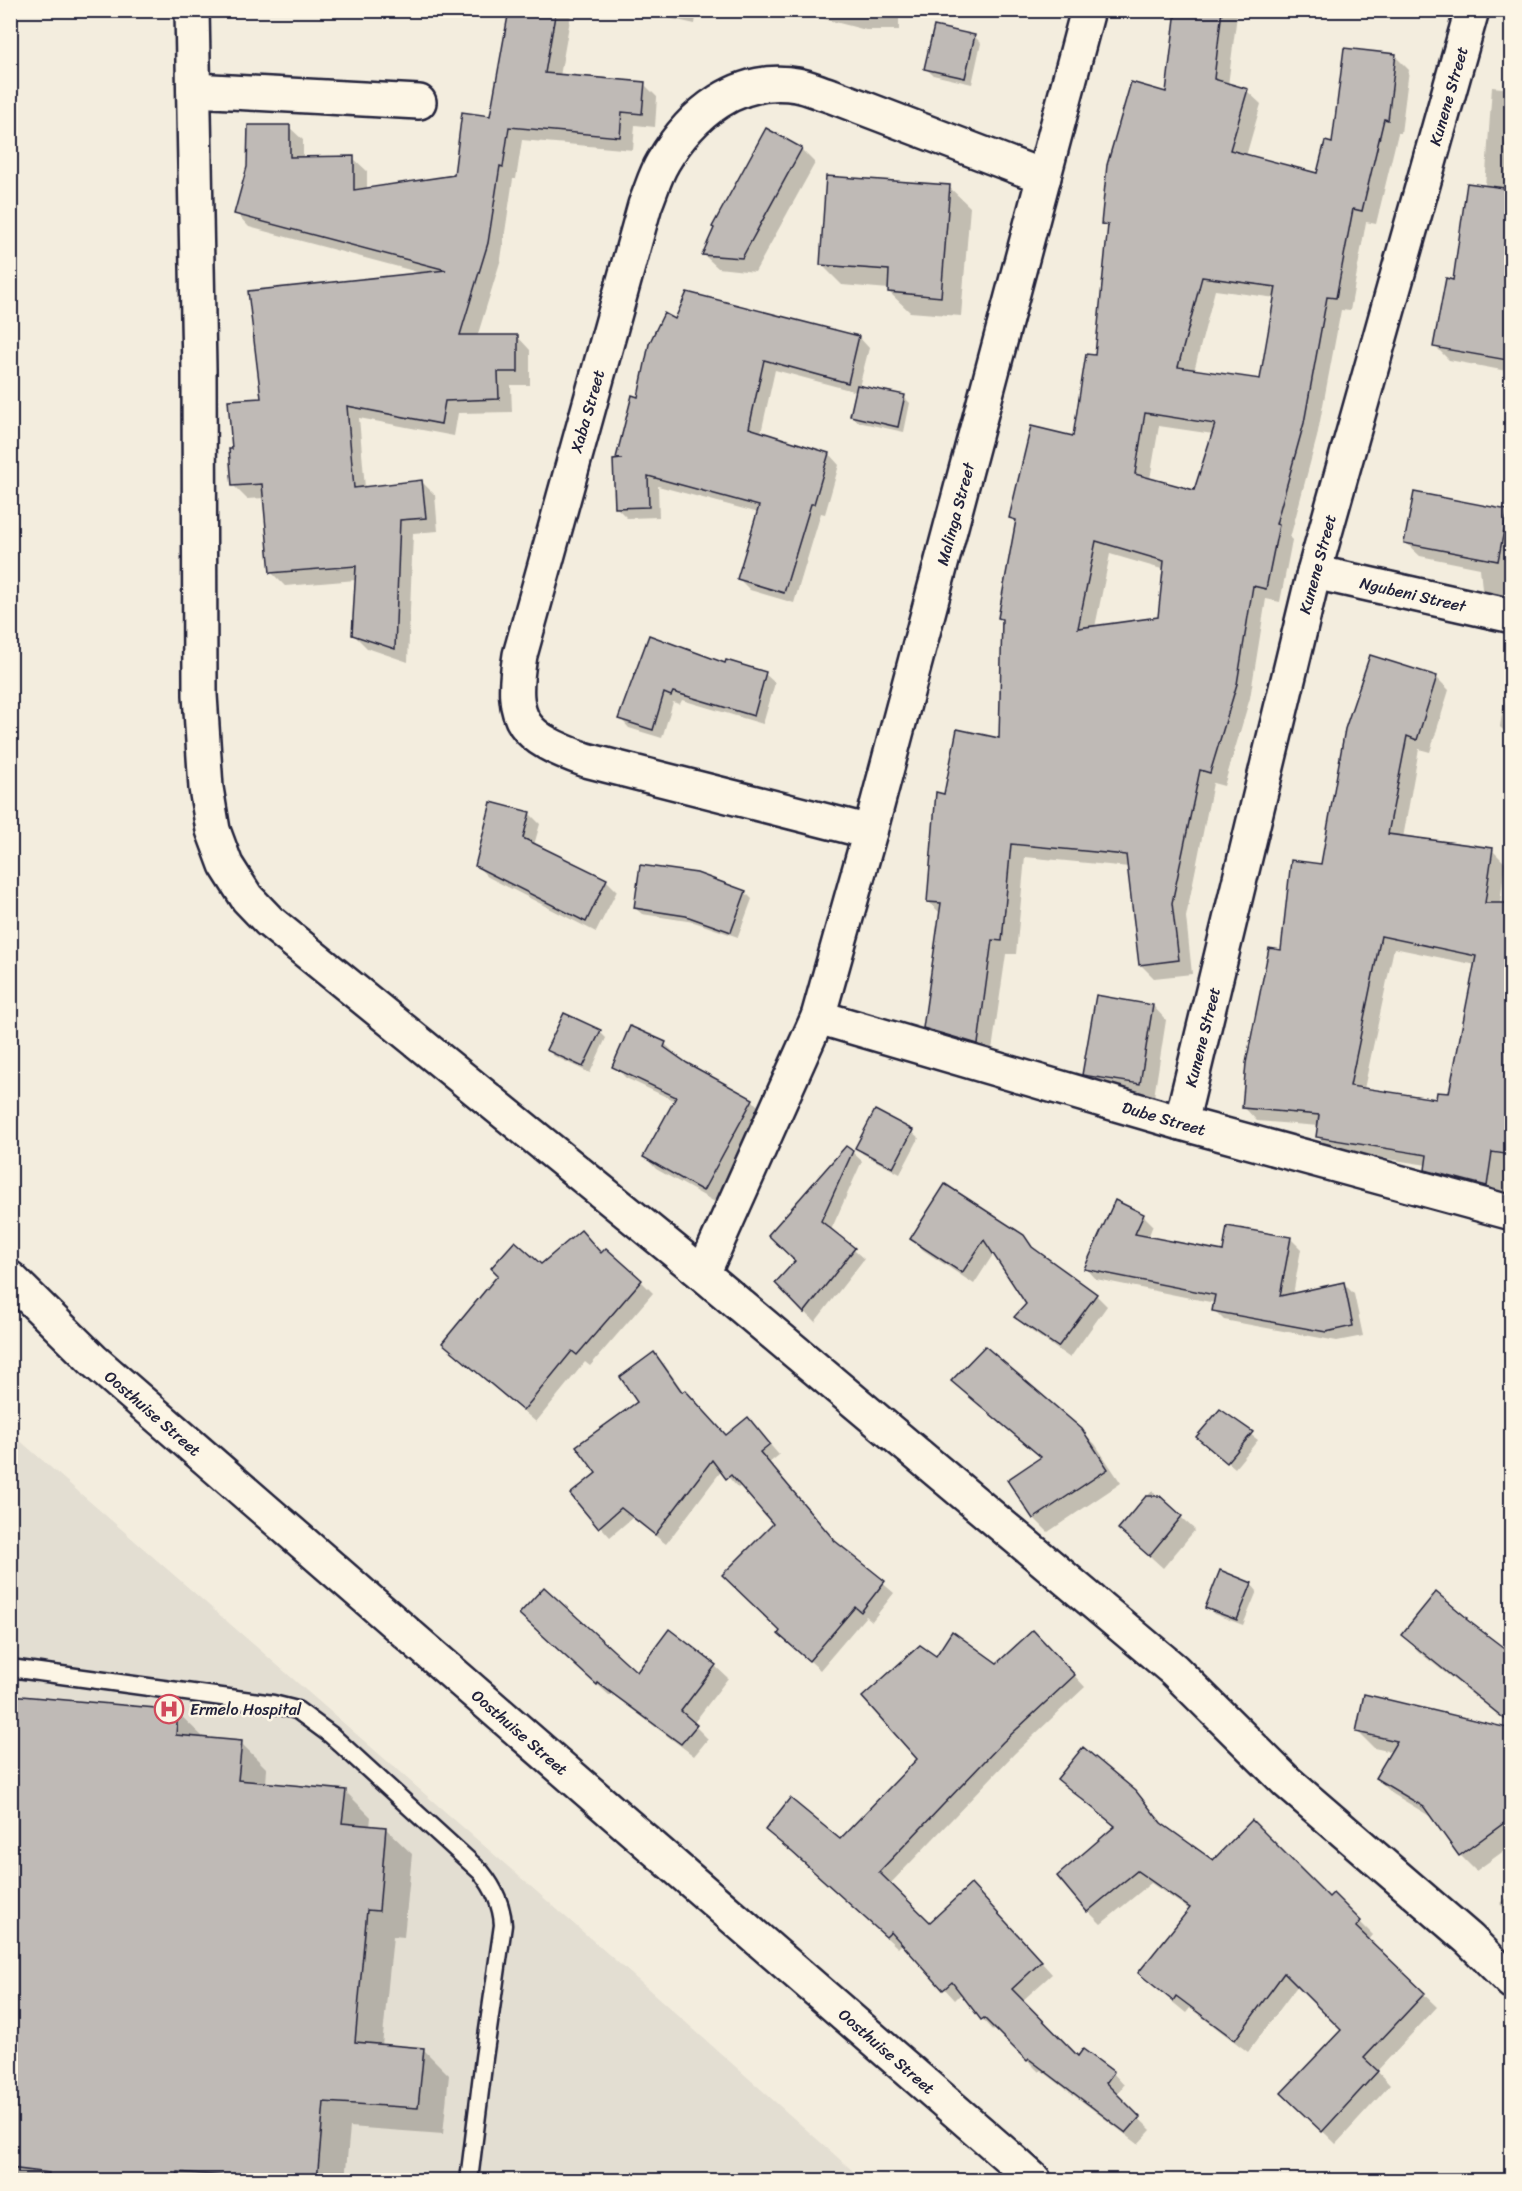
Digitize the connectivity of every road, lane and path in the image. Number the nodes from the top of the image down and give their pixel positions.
1 (192, 10) edge
2 (1088, 10) edge
3 (1472, 10) edge
4 (194, 90) junction
5 (419, 102) dead end
6 (1044, 177) junction
7 (1314, 572) junction
8 (1512, 616) edge
9 (870, 832) junction
10 (818, 1017) junction
11 (1181, 1123) junction
12 (1512, 1213) edge
13 (703, 1274) junction
14 (10, 1278) edge
15 (10, 1668) edge
16 (1512, 1982) edge
17 (469, 2181) edge
18 (1034, 2181) edge

1 - 4 street
2 - 6 street, Malinga Street
3 - 7 street, Kunene Street
4 - 5 street
4 - 13 street
6 - 9 street, Malinga Street
6 - 9 street, Xaba Street
7 - 8 street, Ngubeni Street
7 - 11 street, Kunene Street
9 - 10 street, Malinga Street
10 - 11 street, Dube Street
10 - 13 street, Malinga Street
11 - 12 street, Dube Street
13 - 16 street
14 - 18 street, Oosthuise Street
15 - 17 lane

